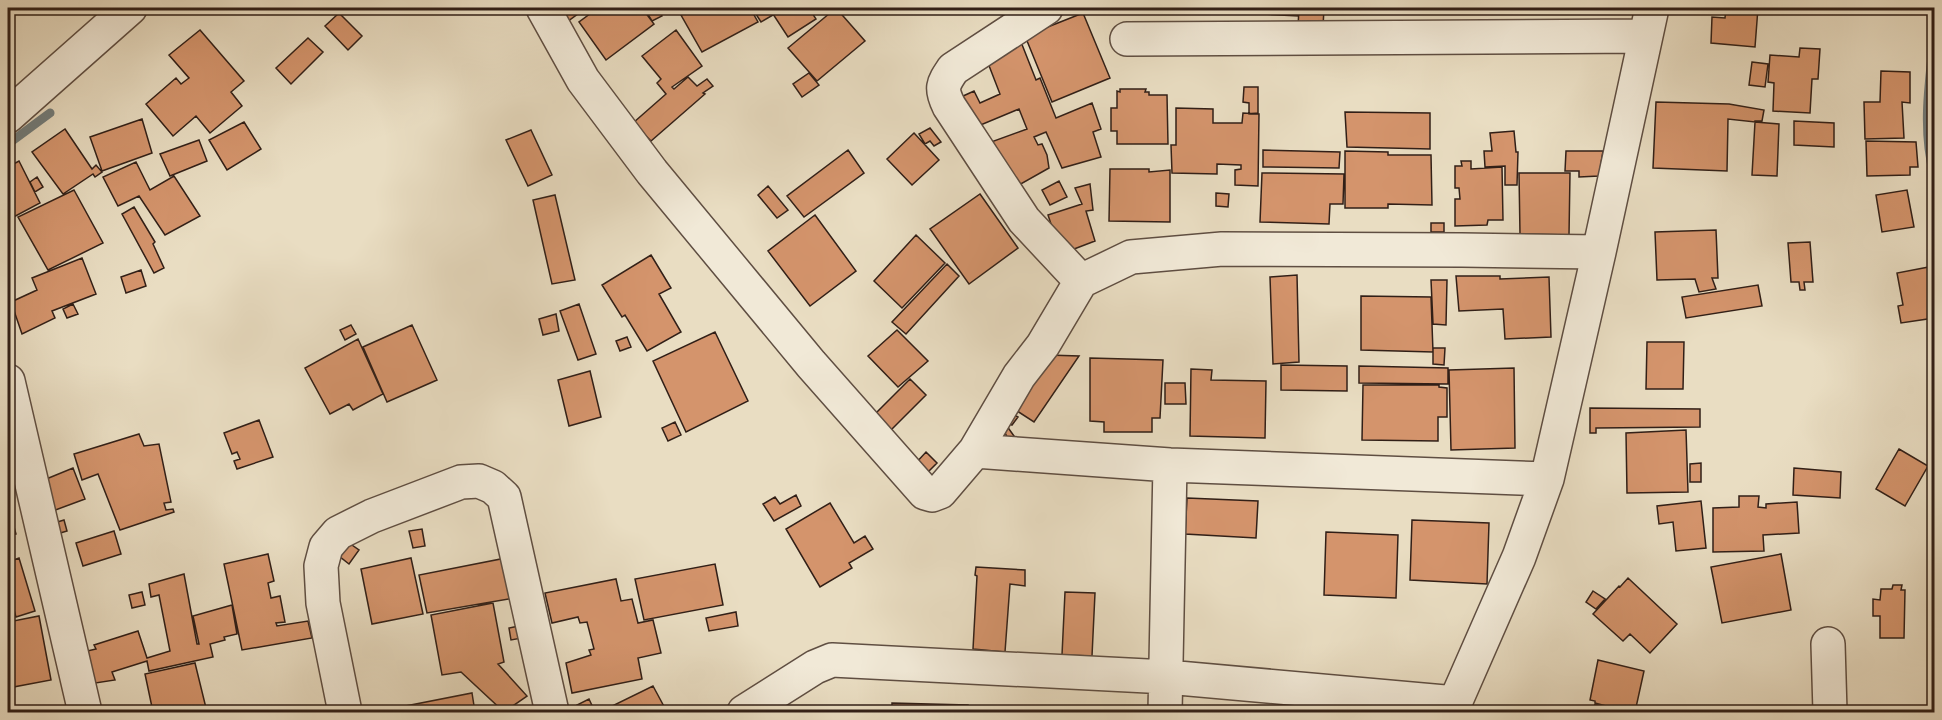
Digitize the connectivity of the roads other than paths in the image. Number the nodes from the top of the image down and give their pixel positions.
1 (130, 8) edge
2 (543, 8) edge
3 (1046, 8) edge
4 (1649, 22) edge
5 (1127, 39) dead end
6 (8, 116) edge
7 (1599, 252) junction
8 (1081, 281) junction
9 (8, 381) edge
10 (975, 451) junction
11 (1170, 465) junction
12 (1547, 479) junction
13 (1828, 644) dead end
14 (1167, 677) junction
15 (1453, 708) edge
16 (85, 712) edge
17 (345, 712) edge
18 (552, 712) edge
19 (744, 712) edge
20 (1165, 712) edge
21 (1830, 712) edge

1 - 6 street
2 - 10 street
3 - 8 street
4 - 5 street
4 - 7 street
7 - 8 street
7 - 12 street
8 - 10 street
9 - 16 street
10 - 11 street
11 - 12 street
11 - 14 street
12 - 15 street
13 - 21 street
14 - 15 street
14 - 19 street
14 - 20 street
17 - 18 street

